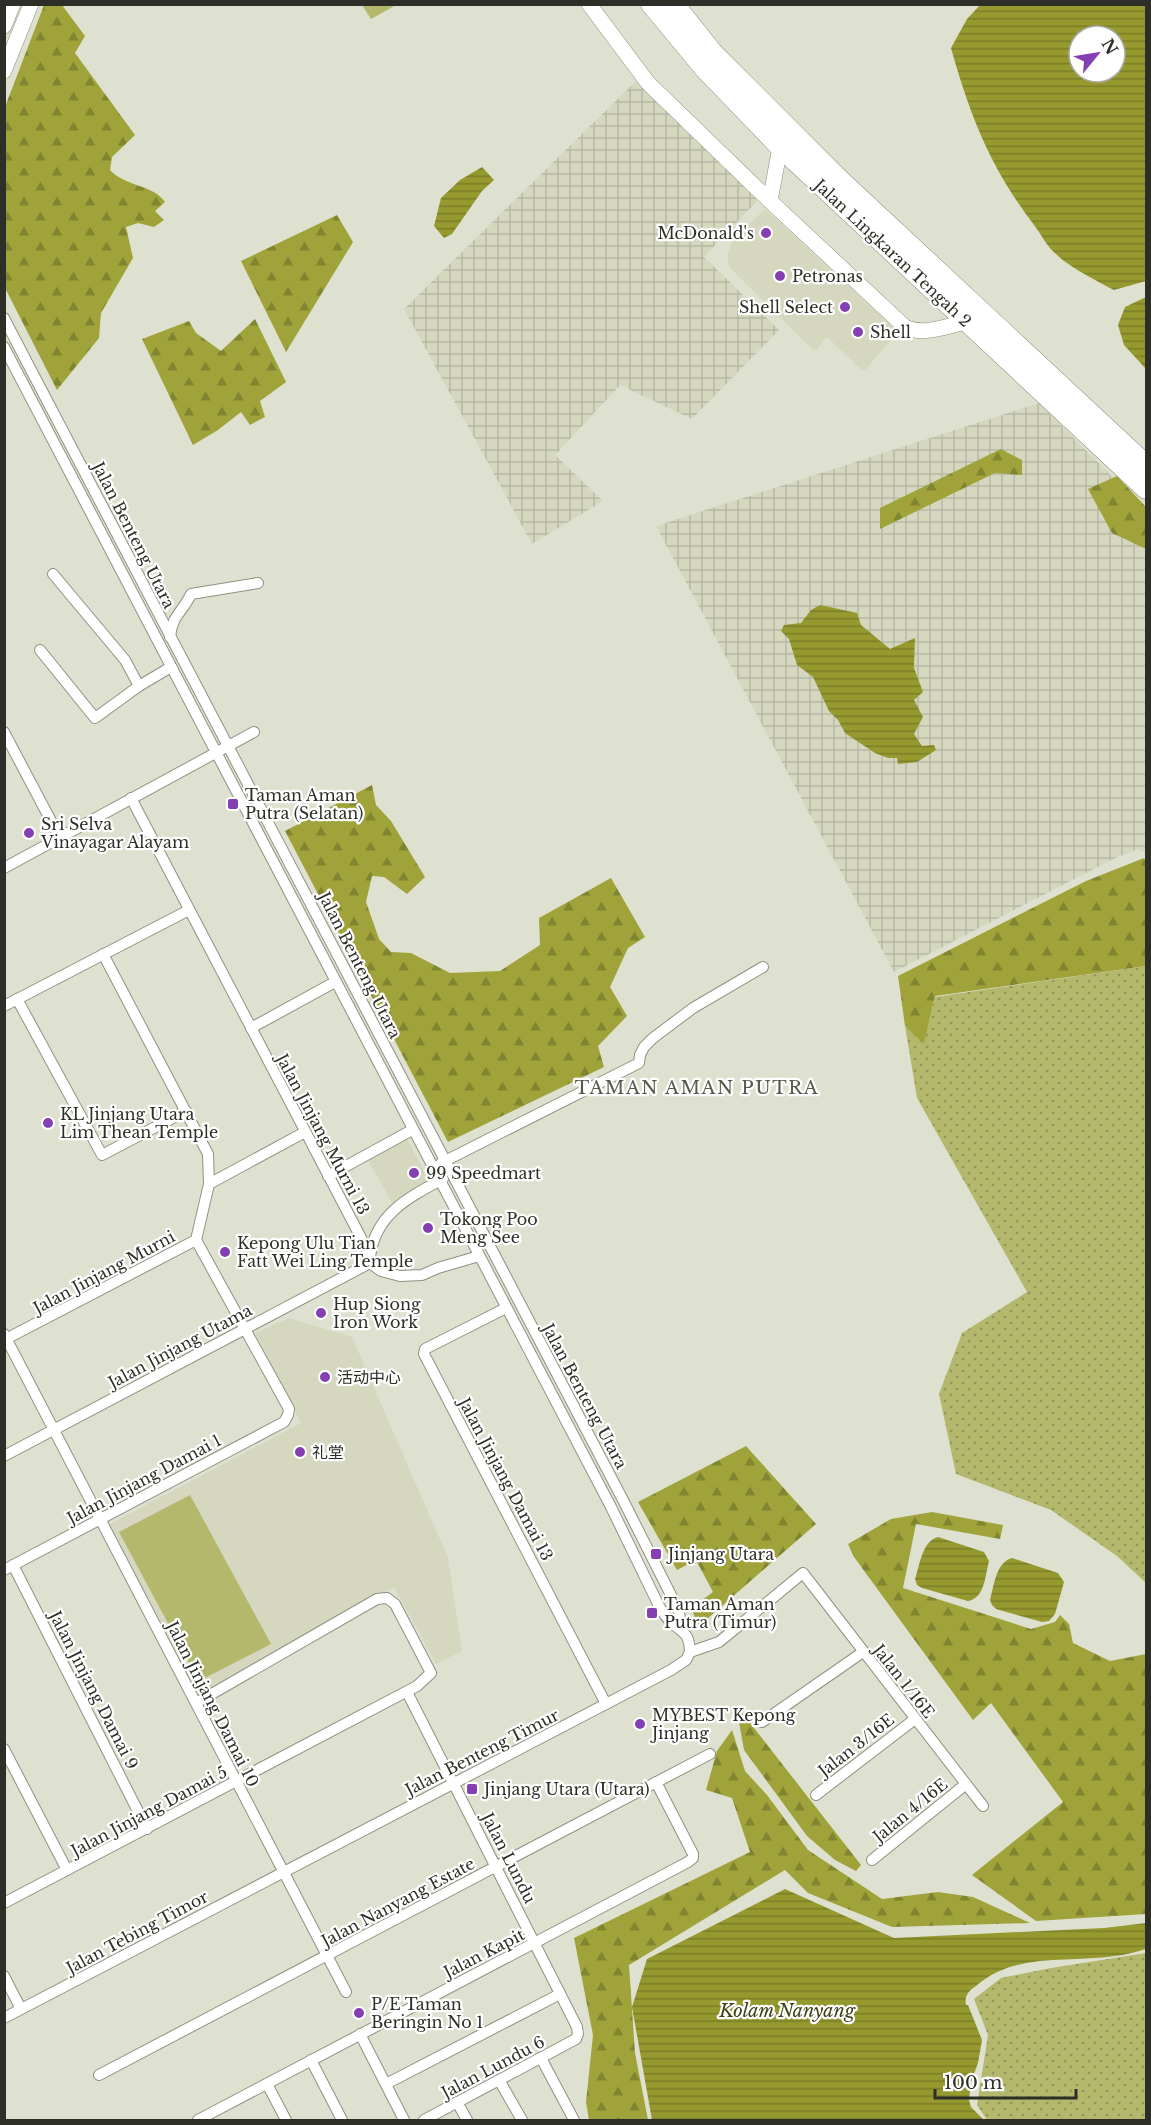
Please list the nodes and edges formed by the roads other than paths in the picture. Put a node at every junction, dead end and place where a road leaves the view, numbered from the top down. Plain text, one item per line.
1 (14, 4) edge
2 (31, 4) edge
3 (589, 4) edge
4 (651, 4) edge
5 (674, 4) edge
6 (4, 26) edge
7 (4, 71) edge
8 (780, 147) junction
9 (770, 201) junction
10 (4, 318) edge
11 (967, 322) junction
12 (4, 347) edge
13 (1146, 465) edge
14 (1146, 489) edge
15 (53, 574) dead end
16 (258, 583) dead end
17 (170, 637) junction
18 (40, 650) dead end
19 (171, 667) junction
20 (139, 686) junction
21 (4, 732) edge
22 (254, 732) dead end
23 (228, 746) junction
24 (215, 753) junction
25 (131, 798) junction
26 (273, 830) junction
27 (259, 837) junction
28 (60, 838) junction
29 (4, 868) edge
30 (189, 910) junction
31 (103, 954) junction
32 (763, 966) dead end
33 (335, 982) junction
34 (17, 999) junction
35 (4, 1006) edge
36 (251, 1028) junction
37 (186, 1111) junction
38 (412, 1130) junction
39 (305, 1132) junction
40 (445, 1161) junction
41 (433, 1168) junction
42 (452, 1174) junction
43 (328, 1176) junction
44 (439, 1181) junction
45 (209, 1184) junction
46 (196, 1240) junction
47 (479, 1256) junction
48 (370, 1259) junction
49 (506, 1308) junction
50 (244, 1329) junction
51 (5, 1338) edge
52 (54, 1430) junction
53 (4, 1456) edge
54 (101, 1520) junction
55 (9, 1567) edge
56 (681, 1629) junction
57 (690, 1652) junction
58 (863, 1652) junction
59 (407, 1692) junction
60 (196, 1703) junction
61 (606, 1704) junction
62 (915, 1719) junction
63 (762, 1722) dead end
64 (4, 1749) edge
65 (710, 1754) dead end
66 (237, 1781) junction
67 (656, 1782) junction
68 (454, 1783) junction
69 (966, 1784) junction
70 (816, 1795) dead end
71 (983, 1806) dead end
72 (147, 1828) junction
73 (872, 1860) dead end
74 (497, 1867) junction
75 (67, 1870) junction
76 (283, 1872) junction
77 (4, 1903) edge
78 (535, 1943) junction
79 (327, 1956) junction
80 (4, 1976) edge
81 (346, 1992) dead end
82 (560, 1994) junction
83 (21, 2009) junction
84 (4, 2018) edge
85 (360, 2034) junction
86 (576, 2039) joint
87 (541, 2058) junction
88 (311, 2060) junction
89 (99, 2075) dead end
90 (499, 2080) junction
91 (267, 2084) junction
92 (386, 2084) junction
93 (457, 2103) junction
94 (204, 2119) edge
95 (286, 2121) edge
96 (342, 2121) edge
97 (405, 2121) edge
98 (424, 2121) edge
99 (467, 2121) edge
100 (522, 2121) edge
101 (574, 2121) edge

1 - 6 street
2 - 7 street
3 - 9 street
4 - 8 highway, Jalan Lingkaran Tengah 2
5 - 13 highway, Jalan Lingkaran Tengah 2
8 - 9 street
8 - 11 highway, Jalan Lingkaran Tengah 2
9 - 11 street
10 - 17 street, Jalan Benteng Utara
11 - 14 highway, Jalan Lingkaran Tengah 2
12 - 19 street, Jalan Benteng Utara
15 - 20 street
16 - 17 street
17 - 23 street, Jalan Benteng Utara
18 - 20 street
19 - 20 street
19 - 24 street, Jalan Benteng Utara
21 - 28 street
22 - 23 street
23 - 24 street
23 - 26 street, Jalan Benteng Utara
24 - 25 street
24 - 27 street, Jalan Benteng Utara
25 - 28 street
25 - 30 street, Jalan Jinjang Murni 13
26 - 27 street
26 - 40 street, Jalan Benteng Utara
27 - 33 street, Jalan Benteng Utara
28 - 29 street
30 - 31 street
30 - 36 street, Jalan Jinjang Murni 13
31 - 34 street
31 - 37 street, Jalan Jinjang Murni
32 - 40 street
33 - 36 street
33 - 38 street, Jalan Benteng Utara
34 - 35 street
34 - 37 street
36 - 39 street, Jalan Jinjang Murni 13
37 - 45 street, Jalan Jinjang Murni
38 - 41 street, Jalan Benteng Utara
38 - 43 street
39 - 43 street, Jalan Jinjang Murni 13
39 - 45 street
40 - 41 street
40 - 42 street, Jalan Benteng Utara
41 - 44 street, Jalan Benteng Utara
42 - 44 street
42 - 56 street, Jalan Benteng Utara
43 - 48 street, Jalan Jinjang Murni 13
44 - 47 street, Jalan Benteng Utara
44 - 48 street
45 - 46 street, Jalan Jinjang Murni
46 - 50 street
46 - 51 street, Jalan Jinjang Murni
47 - 48 street
47 - 49 street, Jalan Benteng Utara
48 - 50 street, Jalan Jinjang Utama
49 - 56 street, Jalan Benteng Utara
49 - 61 street, Jalan Jinjang Damai 13
50 - 52 street, Jalan Jinjang Utama
50 - 54 street, Jalan Jinjang Damai 1
51 - 52 street, Jalan Jinjang Damai 10
52 - 53 street, Jalan Jinjang Utama
52 - 54 street, Jalan Jinjang Damai 10
54 - 55 street, Jalan Jinjang Damai 1
54 - 60 street, Jalan Jinjang Damai 10
55 - 72 street, Jalan Jinjang Damai 9
56 - 57 street, Jalan Benteng Utara
57 - 58 street, Jalan 1/16E
57 - 61 street, Jalan Benteng Timur
58 - 62 street, Jalan 1/16E
58 - 63 street
59 - 60 street, Jalan Jinjang Damai 5
59 - 66 street, Jalan Jinjang Damai 5
59 - 68 street, Jalan Lundu
60 - 66 street, Jalan Jinjang Damai 10
61 - 68 street, Jalan Benteng Timur
62 - 69 street, Jalan 1/16E
62 - 70 street, Jalan 3/16E
64 - 75 street
65 - 67 street, Jalan Nanyang Estate
66 - 72 street, Jalan Jinjang Damai 5
66 - 76 street, Jalan Jinjang Damai 10
67 - 74 street, Jalan Nanyang Estate
67 - 78 street, Jalan Kapit
68 - 74 street, Jalan Lundu
68 - 76 street, Jalan Benteng Timur
69 - 71 street, Jalan 1/16E
69 - 73 street, Jalan 4/16E
72 - 75 street, Jalan Jinjang Damai 5
74 - 78 street, Jalan Lundu
74 - 79 street, Jalan Nanyang Estate
75 - 77 street, Jalan Jinjang Damai 5
76 - 79 street, Jalan Jinjang Damai 10
76 - 83 street, Jalan Tebing Timor
78 - 82 street, Jalan Lundu
78 - 85 street, Jalan Kapit
79 - 81 street, Jalan Jinjang Damai 10
79 - 89 street, Jalan Nanyang Estate
80 - 83 street
82 - 86 street, Jalan Lundu
82 - 92 street
83 - 84 street, Jalan Tebing Timor
85 - 88 street, Jalan Kapit
85 - 92 street
86 - 87 street, Jalan Lundu 6
87 - 90 street, Jalan Lundu 6
87 - 101 street
88 - 91 street, Jalan Kapit
88 - 96 street
90 - 93 street, Jalan Lundu 6
90 - 100 street
91 - 94 street, Jalan Kapit
91 - 95 street
92 - 97 street
93 - 98 street, Jalan Lundu 6
93 - 99 street

